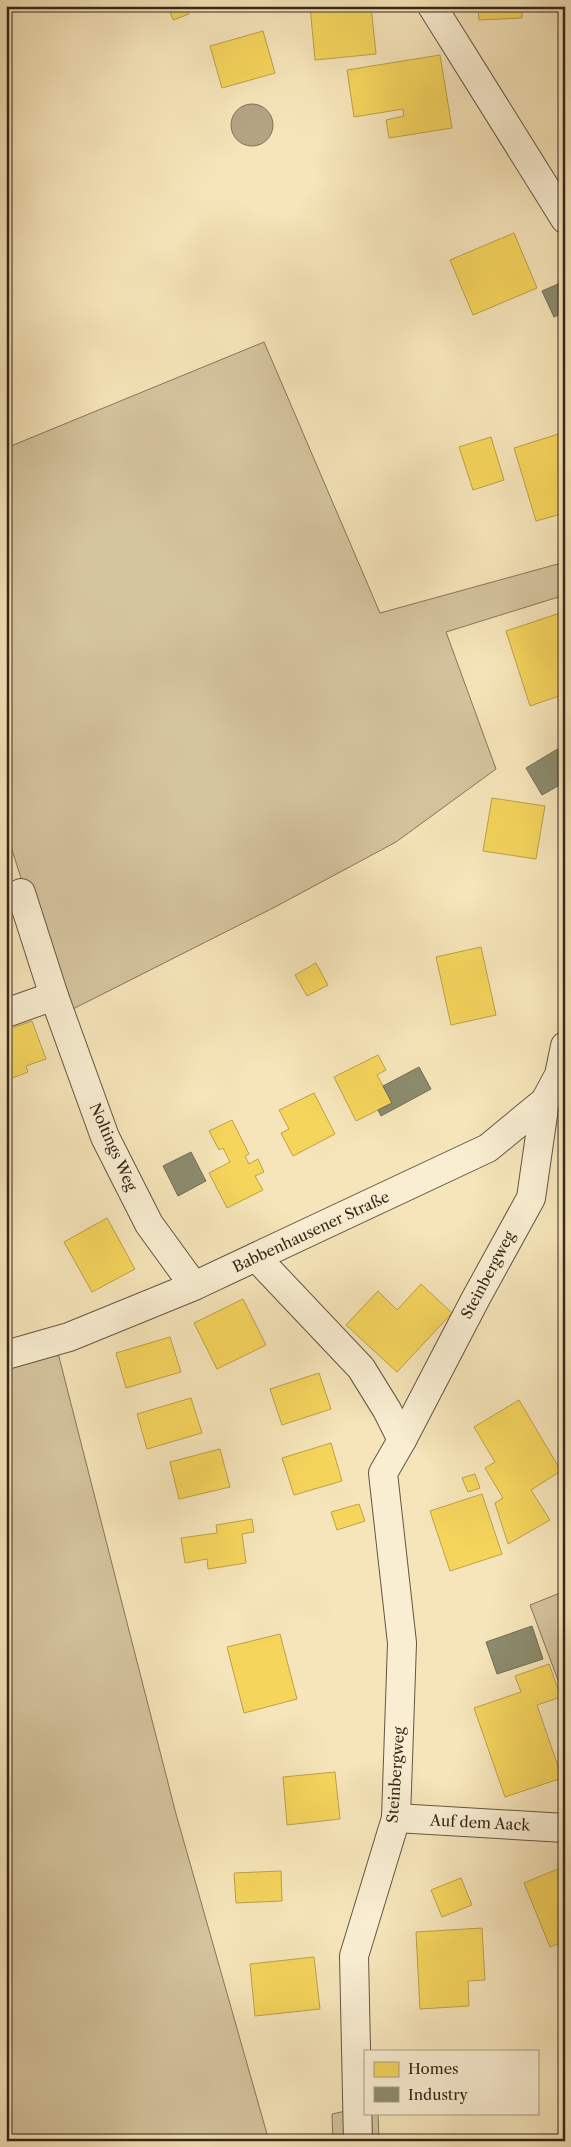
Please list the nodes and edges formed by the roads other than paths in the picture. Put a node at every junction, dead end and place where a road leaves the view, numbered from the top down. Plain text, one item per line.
1 (432, 6) edge
2 (565, 219) edge
3 (21, 893) dead end
4 (54, 996) junction
5 (6, 1013) edge
6 (565, 1046) edge
7 (556, 1086) edge
8 (256, 1257) junction
9 (194, 1286) junction
10 (6, 1355) edge
11 (402, 1440) junction
12 (396, 1818) junction
13 (565, 1828) edge
14 (358, 2141) edge

1 - 2 street
3 - 4 street, Noltings Weg
4 - 5 street
4 - 9 street, Noltings Weg
6 - 7 street
7 - 8 street, Babbenhausener Straße
7 - 11 street, Steinbergweg
8 - 9 street, Babbenhausener Straße
8 - 11 street
9 - 10 street, Babbenhausener Straße
11 - 12 street, Steinbergweg
12 - 13 street, Auf dem Aack
12 - 14 street, Steinbergweg

